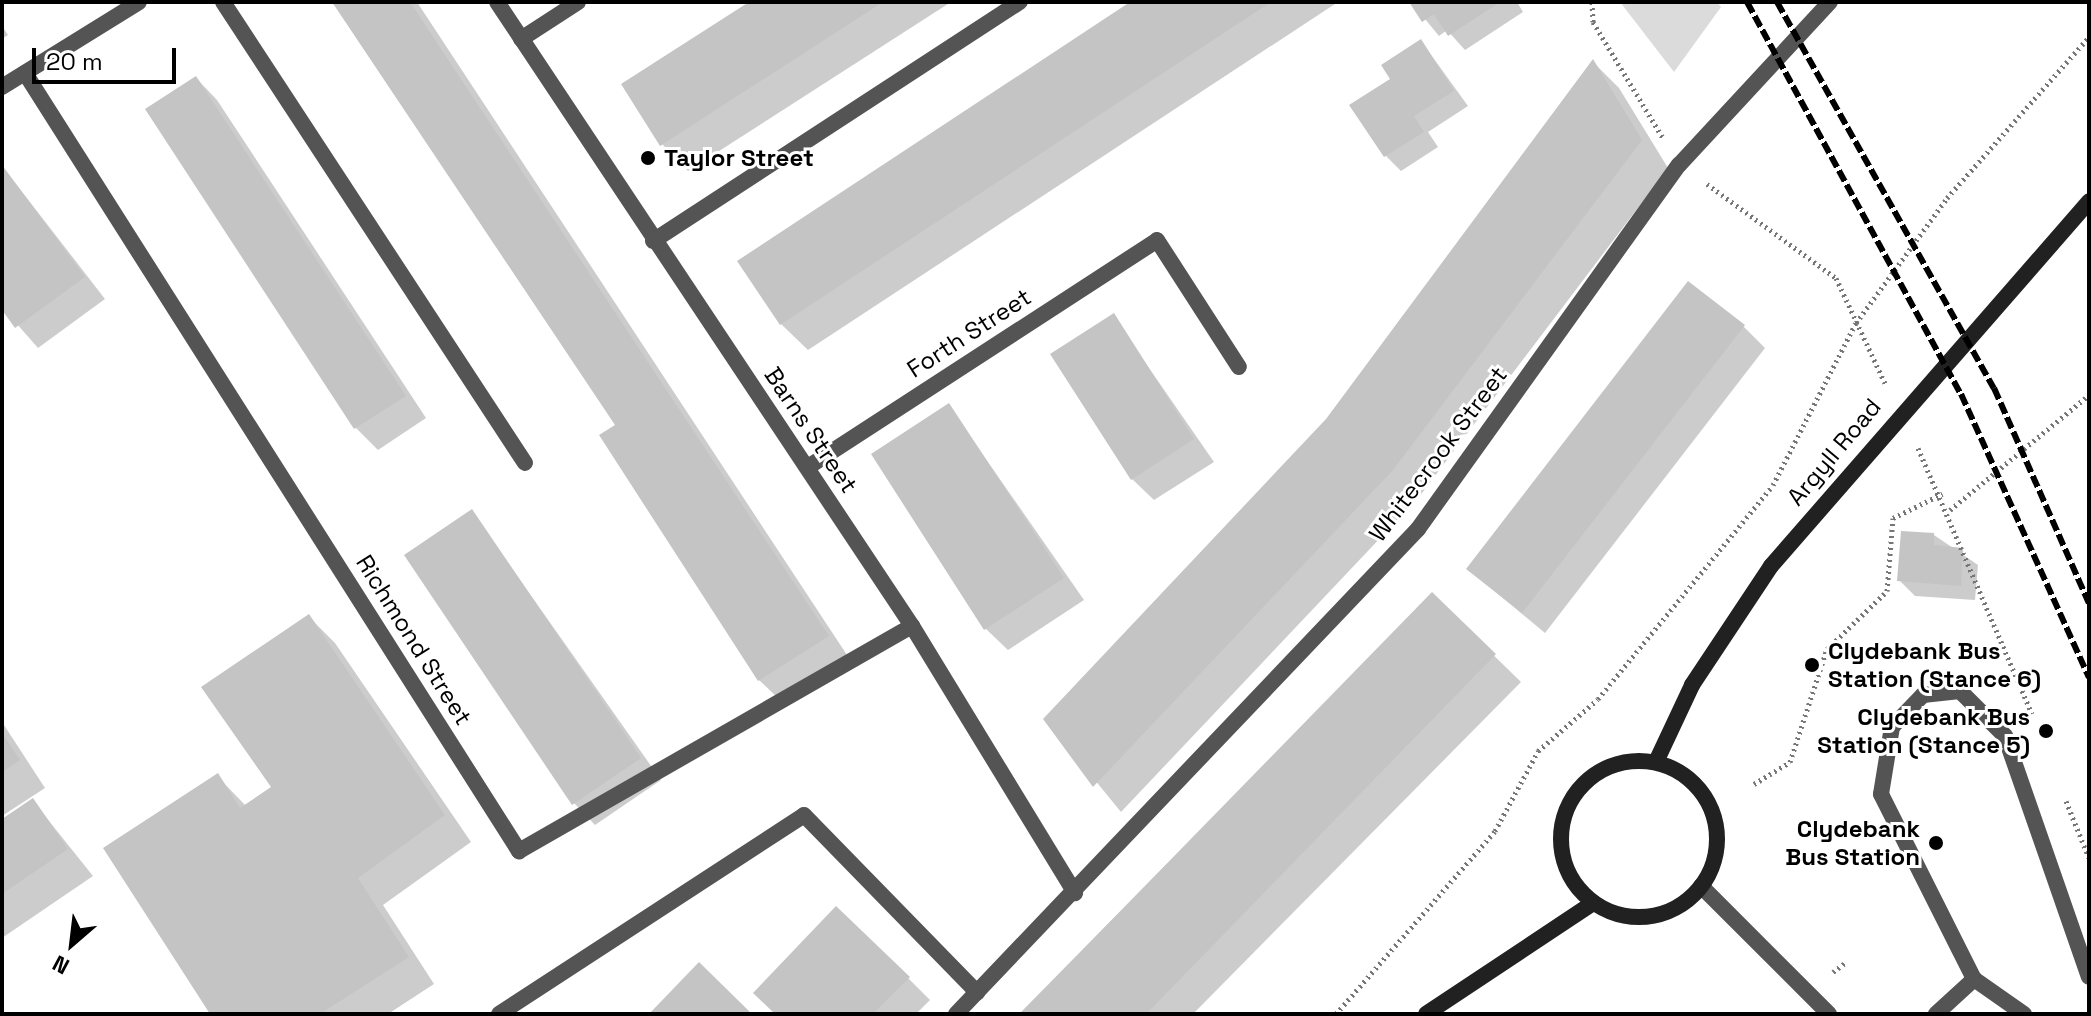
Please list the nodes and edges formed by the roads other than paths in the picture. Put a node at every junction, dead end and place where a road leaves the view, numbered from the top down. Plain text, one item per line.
1 (139, 2) edge
2 (223, 2) edge
3 (497, 2) edge
4 (578, 2) edge
5 (1020, 2) edge
6 (1830, 2) edge
7 (521, 39) junction
8 (25, 73) junction
9 (2, 87) edge
10 (2089, 201) edge
11 (653, 241) junction
12 (1239, 367) dead end
13 (525, 463) dead end
14 (808, 467) junction
15 (912, 626) junction
16 (1656, 762) junction
17 (1701, 886) junction
18 (1075, 893) junction
19 (1593, 903) junction
20 (2089, 977) edge
21 (1974, 979) junction
22 (977, 992) junction
23 (499, 1014) edge
24 (956, 1014) edge
25 (1426, 1014) edge
26 (1829, 1014) edge
27 (1936, 1014) edge
28 (2024, 1014) edge

1 - 8 street
2 - 13 street
3 - 7 street, Barns Street
4 - 7 street
5 - 11 street
6 - 18 street, Whitecrook Street
7 - 11 street, Barns Street
8 - 9 street
8 - 15 street, Richmond Street
10 - 16 street, Argyll Road
11 - 14 street, Barns Street
12 - 14 street, Forth Street
14 - 15 street, Barns Street
15 - 18 street, Barns Street
16 - 17 street
16 - 19 street
17 - 19 street
17 - 26 street
18 - 22 street, Whitecrook Street
19 - 25 street
20 - 21 street
21 - 27 street
21 - 28 street
22 - 23 street
22 - 24 street, Whitecrook Street

